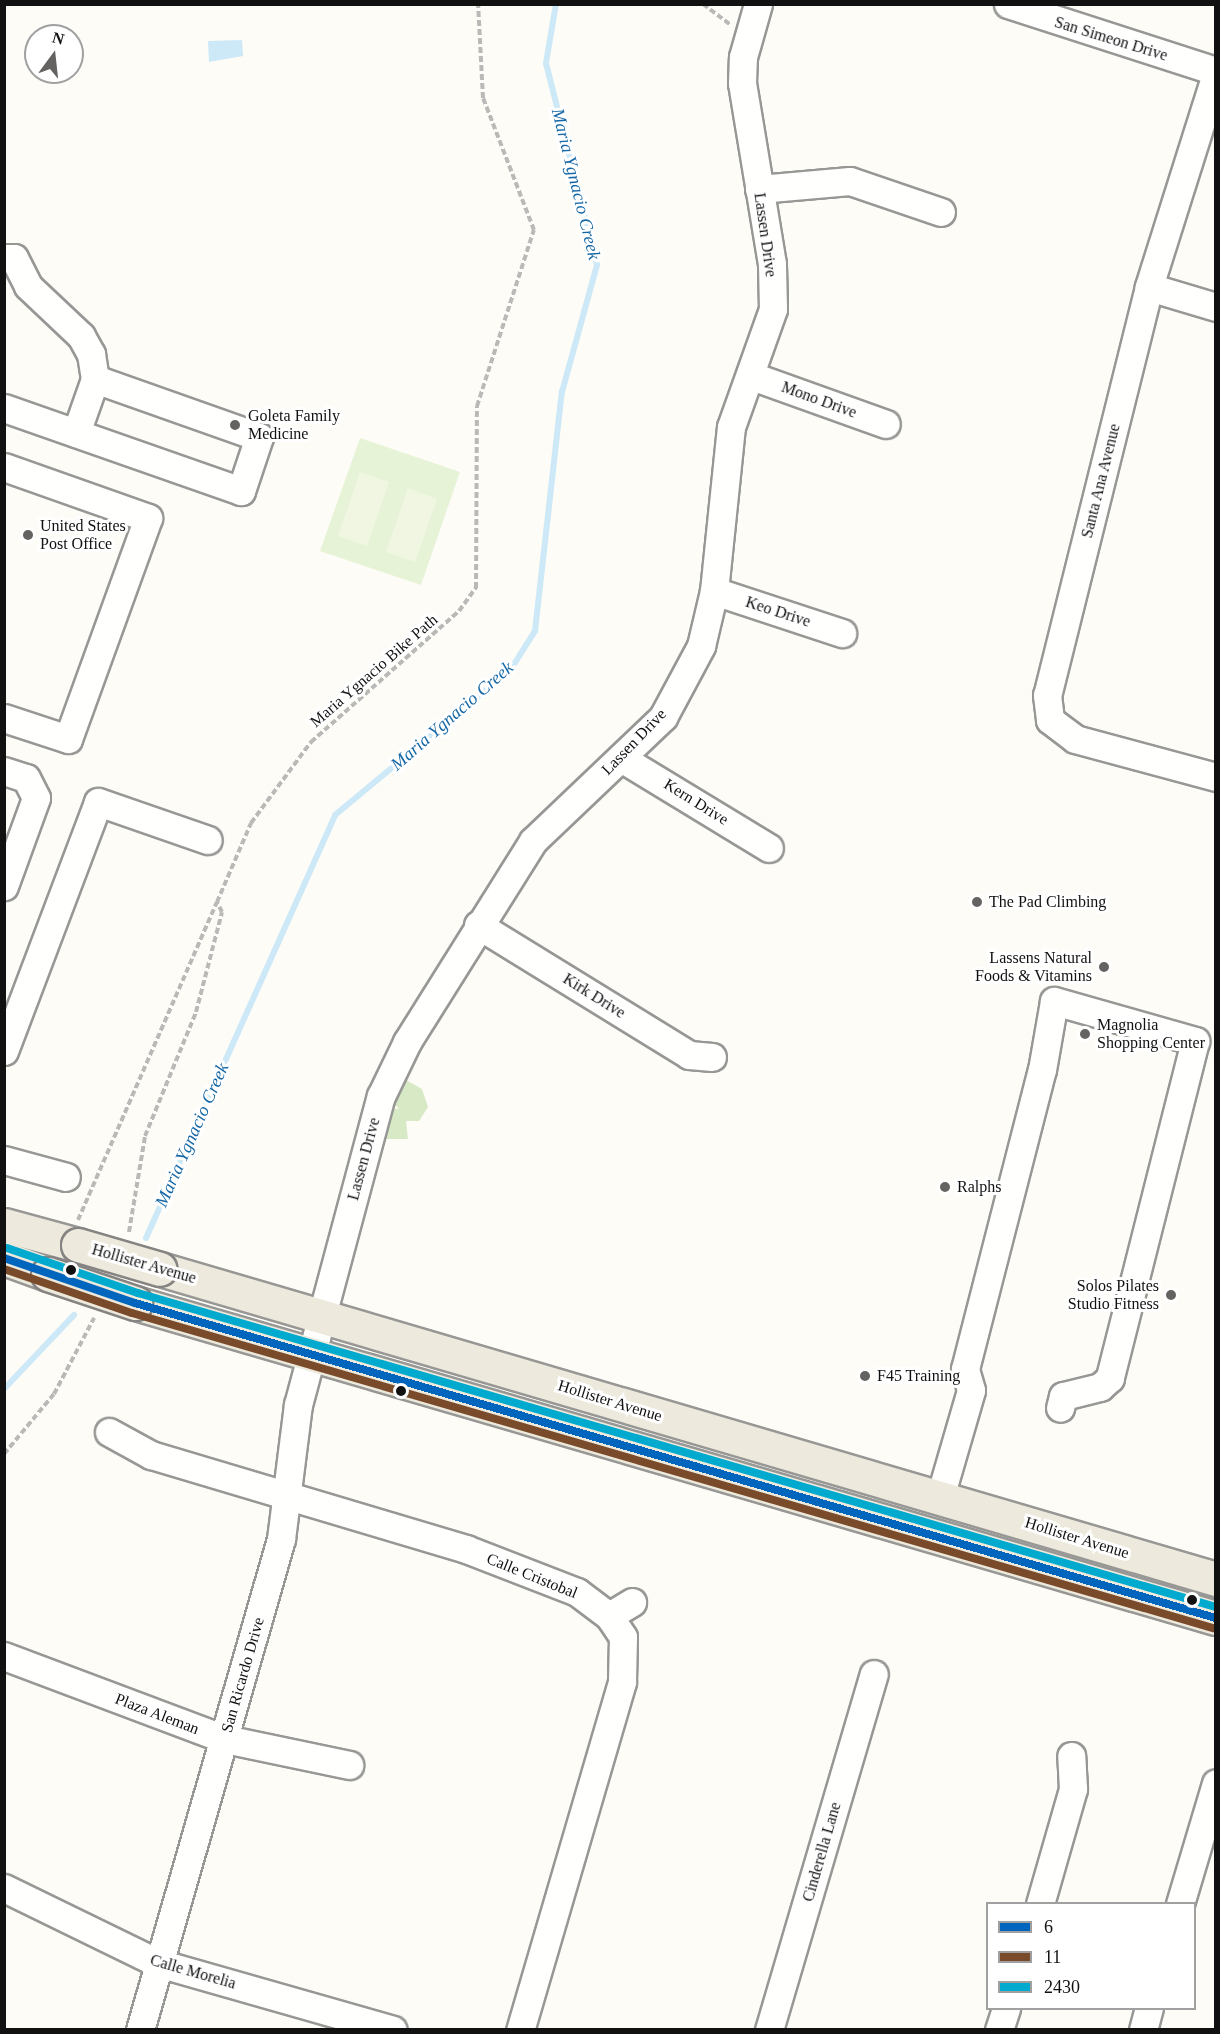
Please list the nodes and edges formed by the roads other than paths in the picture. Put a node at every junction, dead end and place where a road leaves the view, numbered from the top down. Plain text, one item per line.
1 (758, 4) edge
2 (1008, 4) edge
3 (1215, 73) edge
4 (759, 189) junction
5 (942, 212) dead end
6 (4, 258) edge
7 (1149, 287) junction
8 (1215, 307) edge
9 (752, 376) junction
10 (95, 379) junction
11 (4, 408) edge
12 (886, 424) dead end
13 (76, 433) junction
14 (4, 467) edge
15 (714, 591) junction
16 (842, 633) dead end
17 (4, 718) edge
18 (621, 758) junction
19 (4, 771) edge
20 (1215, 777) edge
21 (208, 840) dead end
22 (769, 848) dead end
23 (4, 886) edge
24 (478, 925) junction
25 (7, 1035) edge
26 (712, 1058) dead end
27 (4, 1160) edge
28 (66, 1177) dead end
29 (4, 1226) edge
30 (4, 1258) edge
31 (321, 1316) junction
32 (311, 1354) junction
33 (1059, 1408) dead end
34 (109, 1432) dead end
35 (286, 1496) junction
36 (940, 1497) junction
37 (1215, 1579) edge
38 (1215, 1618) edge
39 (4, 1656) edge
40 (874, 1674) dead end
41 (225, 1739) junction
42 (1071, 1756) dead end
43 (349, 1765) dead end
44 (1215, 1784) edge
45 (4, 1888) edge
46 (1041, 1902) edge
47 (1181, 1902) edge
48 (158, 1963) junction
49 (1005, 2010) edge
50 (1148, 2010) edge
51 (140, 2030) edge
52 (393, 2030) edge
53 (520, 2030) edge
54 (769, 2030) edge
55 (999, 2030) edge
56 (1143, 2030) edge

1 - 4 street, Lassen Drive
2 - 3 street, San Simeon Drive
3 - 7 street, Santa Ana Avenue
4 - 5 street
4 - 9 street, Lassen Drive
6 - 10 street
7 - 8 street
7 - 20 street, Santa Ana Avenue
9 - 12 street, Mono Drive
9 - 15 street, Lassen Drive
10 - 13 street
10 - 13 street
11 - 13 street
14 - 17 street
15 - 16 street, Keo Drive
15 - 18 street, Lassen Drive
18 - 22 street, Kern Drive
18 - 24 street, Lassen Drive
19 - 23 street
21 - 25 street
24 - 26 street, Kirk Drive
24 - 31 street, Lassen Drive
27 - 28 street
29 - 31 main road, Hollister Avenue, bridge
30 - 32 main road, bridge
31 - 32 street, San Ricardo Drive
31 - 36 main road, Hollister Avenue
32 - 35 street, San Ricardo Drive
32 - 38 main road
33 - 36 street
34 - 35 street, Calle Cristobal
35 - 41 street, San Ricardo Drive
35 - 53 street, Calle Cristobal
36 - 37 main road, Hollister Avenue
39 - 41 street, Plaza Aleman
40 - 54 street, Cinderella Lane
41 - 43 street, Plaza Aleman
41 - 48 street, San Ricardo Drive
42 - 46 street
44 - 47 street
45 - 48 street, Calle Morelia
48 - 51 street, San Ricardo Drive
48 - 52 street, Calle Morelia
49 - 55 street
50 - 56 street

